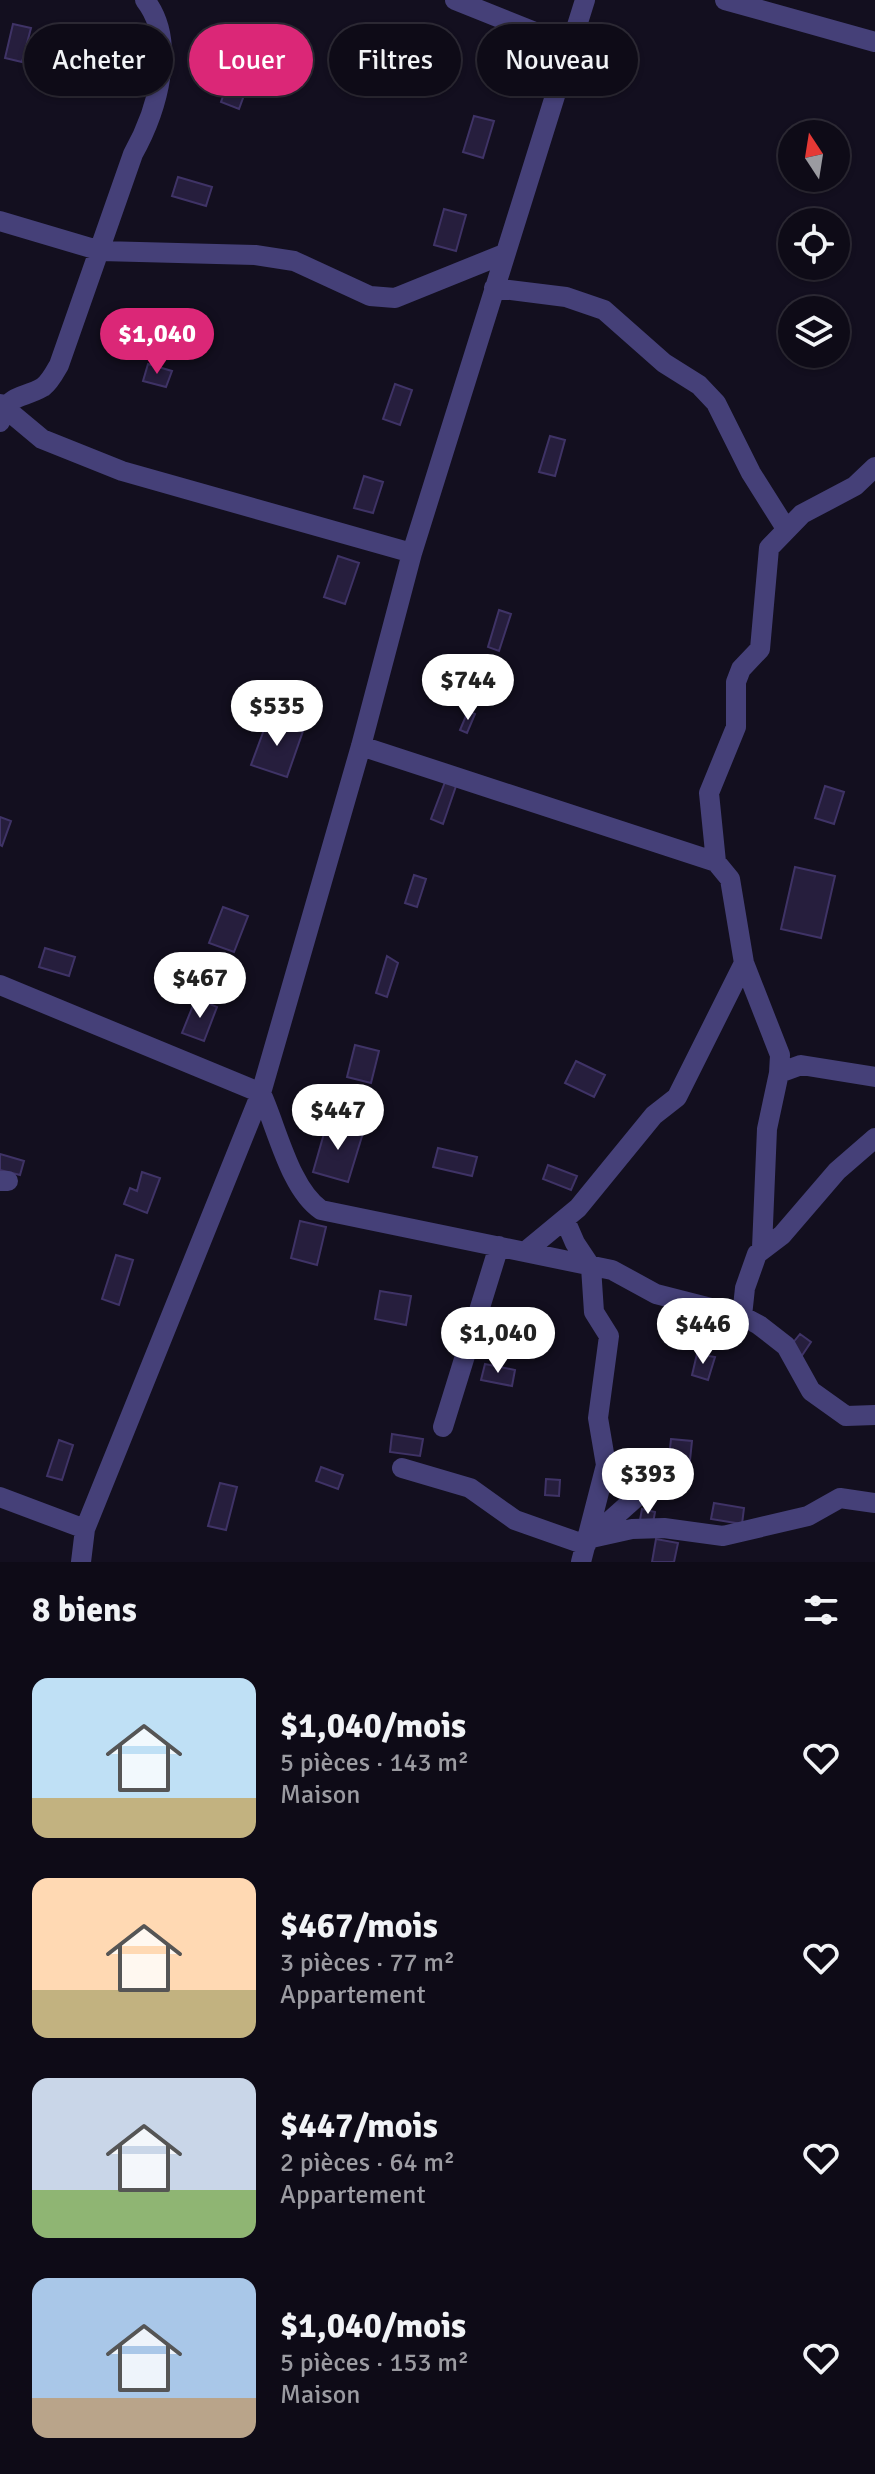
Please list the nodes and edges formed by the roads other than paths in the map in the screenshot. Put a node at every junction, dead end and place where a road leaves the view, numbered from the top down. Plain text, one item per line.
1 (145, 0) edge
2 (455, 0) edge
3 (585, 0) edge
4 (725, 0) edge
5 (515, 24) edge
6 (577, 24) edge
7 (875, 42) edge
8 (554, 96) edge
9 (0, 221) edge
10 (101, 251) junction
11 (504, 254) junction
12 (494, 288) junction
13 (2, 410) edge
14 (875, 467) edge
15 (785, 527) junction
16 (412, 553) junction
17 (361, 746) junction
18 (716, 862) junction
19 (744, 963) junction
20 (0, 985) edge
21 (780, 1064) junction
22 (875, 1077) edge
23 (261, 1093) junction
24 (875, 1138) edge
25 (565, 1220) junction
26 (499, 1246) junction
27 (762, 1248) junction
28 (526, 1251) junction
29 (591, 1267) junction
30 (742, 1316) junction
31 (875, 1415) edge
32 (443, 1427) dead end
33 (662, 1466) dead end
34 (402, 1468) dead end
35 (0, 1497) edge
36 (875, 1503) edge
37 (85, 1529) junction
38 (584, 1553) edge
39 (81, 1562) edge

1 - 10 street
2 - 5 street
3 - 6 street
4 - 7 street
8 - 11 street
9 - 10 street
10 - 11 street
10 - 13 street
11 - 12 street
12 - 15 street
12 - 16 street
13 - 16 street
14 - 15 street
15 - 18 street
16 - 17 street
17 - 18 street
17 - 23 street
18 - 19 street
19 - 21 street
19 - 25 street
20 - 23 street
21 - 22 street
21 - 27 street
23 - 26 street
23 - 37 street
24 - 27 street
25 - 28 street
25 - 29 street
26 - 28 street
26 - 32 street
27 - 30 street
28 - 29 street
29 - 30 street
29 - 38 street
30 - 31 street
33 - 38 street
34 - 38 street
35 - 37 street
36 - 38 street
37 - 39 street

